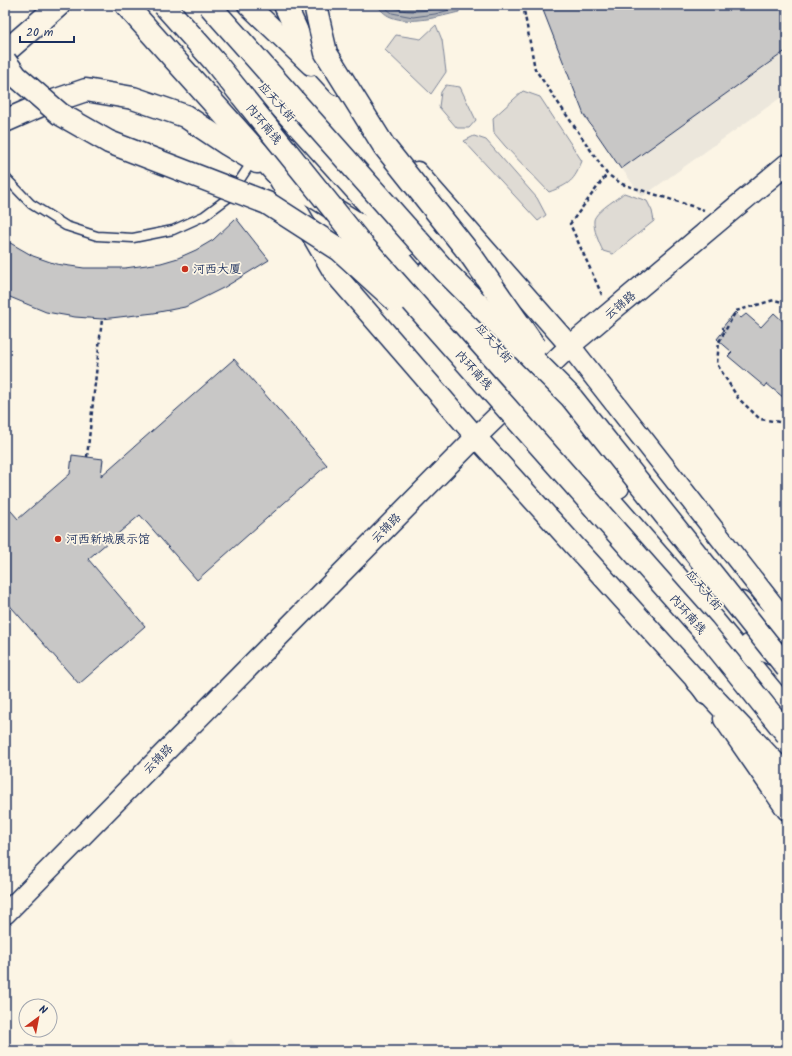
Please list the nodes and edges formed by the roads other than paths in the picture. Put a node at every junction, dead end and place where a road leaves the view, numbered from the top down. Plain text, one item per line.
1 (59, 5) edge
2 (126, 5) edge
3 (164, 5) edge
4 (189, 5) edge
5 (209, 5) edge
6 (248, 5) edge
7 (285, 5) edge
8 (315, 5) edge
9 (5, 52) edge
10 (5, 61) edge
11 (5, 121) edge
12 (385, 136) junction
13 (253, 160) junction
14 (787, 164) edge
15 (275, 172) junction
16 (5, 177) edge
17 (570, 346) junction
18 (487, 385) junction
19 (525, 390) junction
20 (571, 397) junction
21 (476, 437) junction
22 (787, 623) edge
23 (787, 631) edge
24 (750, 645) junction
25 (787, 659) edge
26 (787, 668) edge
27 (697, 681) junction
28 (787, 691) edge
29 (787, 710) edge
30 (787, 734) edge
31 (787, 776) edge
32 (787, 810) edge
33 (5, 914) edge

1 - 9 main road
2 - 15 main road, 应天大街
3 - 18 main road, 内环南线, bridge
4 - 19 main road, 应天大街
5 - 20 main road, bridge
6 - 12 street
7 - 12 main road
8 - 20 main road, bridge
10 - 18 main road, bridge
11 - 13 main road
12 - 17 street
13 - 15 main road
13 - 16 lane
14 - 17 street, 云锦路
15 - 19 main road, 应天大街
15 - 21 street, 应天大街
17 - 19 street, 云锦路
17 - 22 street
18 - 30 main road, 内环南线, bridge
19 - 21 street, 云锦路
19 - 23 main road
19 - 24 main road, 应天大街
19 - 29 main road, 应天大街
20 - 26 main road, bridge
21 - 27 street, 应天大街
21 - 33 street, 云锦路
24 - 25 main road
24 - 28 main road, 应天大街
27 - 31 main road
27 - 32 street, 应天大街

